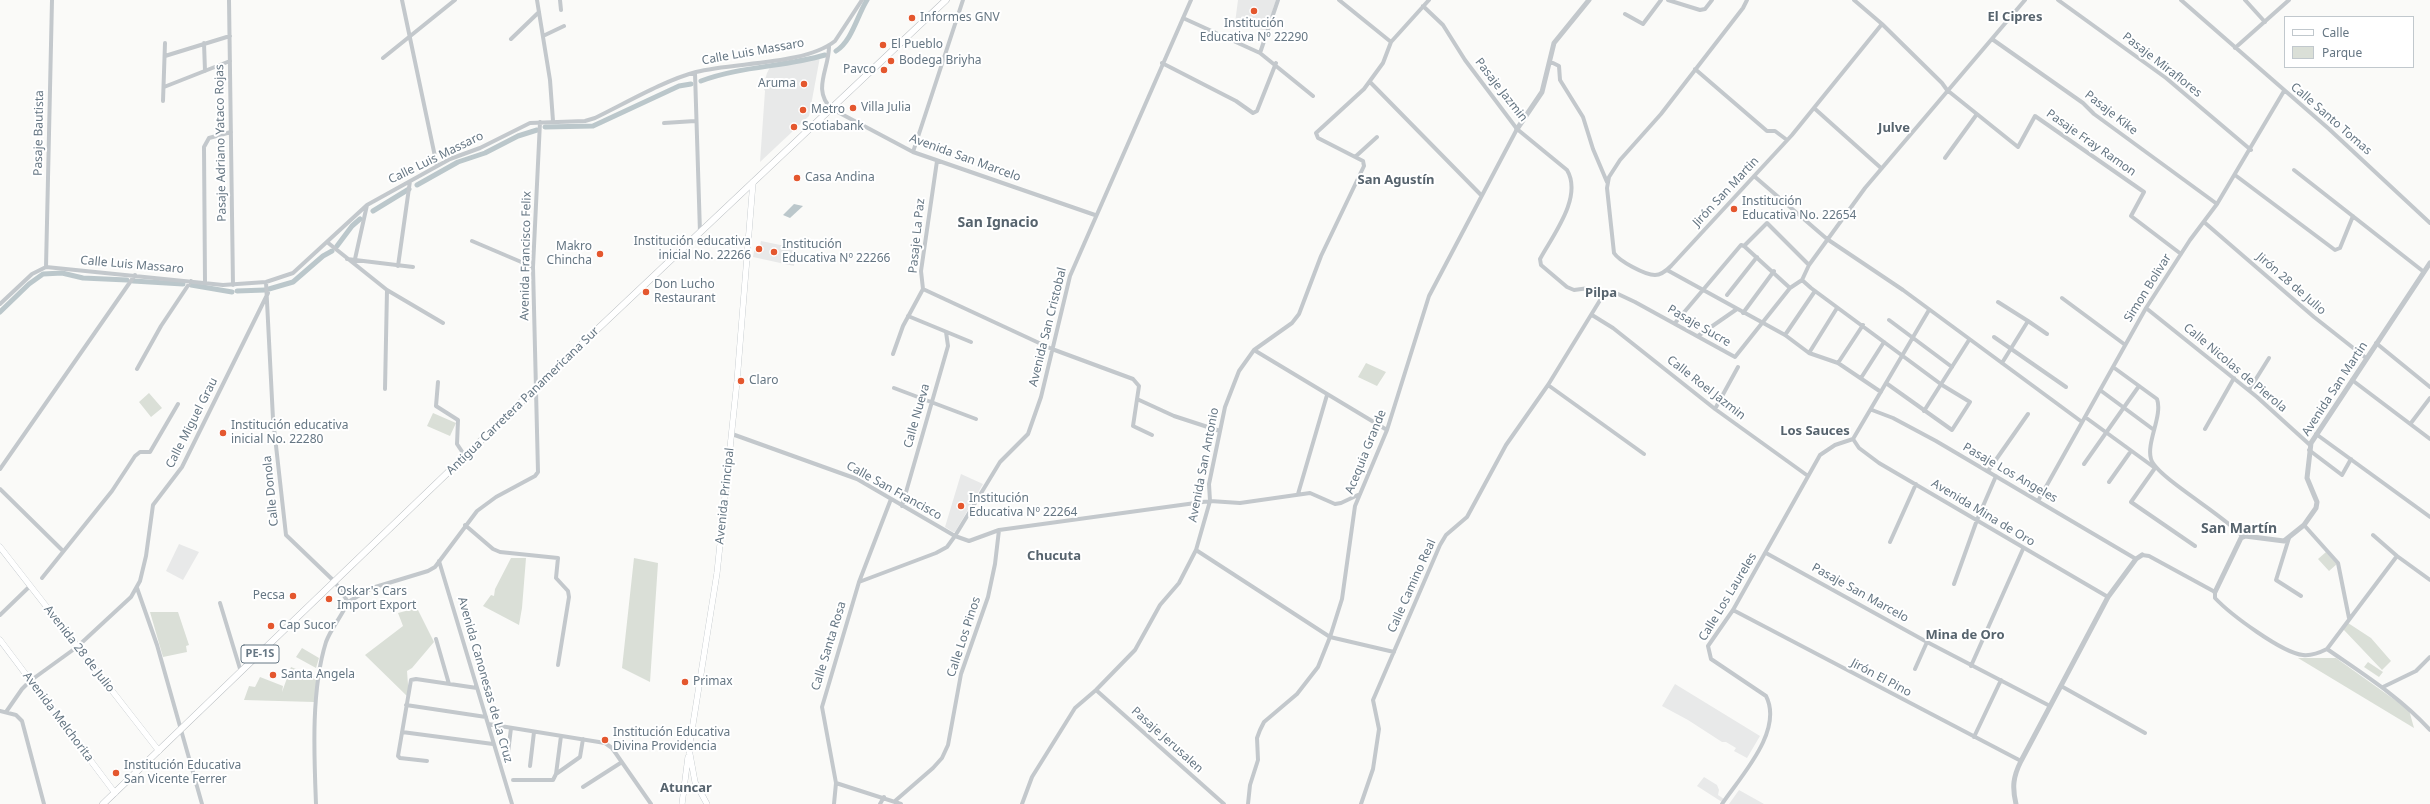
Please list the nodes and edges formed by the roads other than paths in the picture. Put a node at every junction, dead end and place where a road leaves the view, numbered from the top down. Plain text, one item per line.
1 (52, 0) edge
2 (229, 0) edge
3 (402, 0) edge
4 (455, 0) edge
5 (537, 0) edge
6 (560, 0) edge
7 (862, 0) edge
8 (946, 0) edge
9 (963, 0) edge
10 (1191, 0) edge
11 (1278, 0) edge
12 (1339, 0) edge
13 (1429, 0) edge
14 (1588, 0) edge
15 (1661, 0) edge
16 (1668, 0) edge
17 (1712, 0) edge
18 (1747, 0) edge
19 (1854, 0) edge
20 (2025, 0) edge
21 (2058, 0) edge
22 (2181, 0) edge
23 (2245, 0) edge
24 (2289, 0) edge
25 (1423, 6) junction
26 (561, 10) dead end
27 (539, 12) junction
28 (1625, 14) dead end
29 (1183, 18) junction
30 (2264, 22) junction
31 (1882, 24) junction
32 (564, 26) dead end
33 (230, 36) junction
34 (410, 36) junction
35 (543, 36) junction
36 (511, 39) dead end
37 (1992, 39) junction
38 (1391, 42) junction
39 (165, 43) dead end
40 (204, 43) junction
41 (829, 45) junction
42 (2235, 48) junction
43 (1260, 53) junction
44 (165, 56) junction
45 (383, 58) dead end
46 (230, 61) junction
47 (1162, 63) junction
48 (1276, 63) junction
49 (1549, 63) junction
50 (1695, 69) junction
51 (205, 71) junction
52 (694, 72) junction
53 (1370, 82) junction
54 (164, 88) junction
55 (1947, 90) junction
56 (2284, 91) junction
57 (1313, 96) dead end
58 (163, 101) dead end
59 (832, 108) junction
60 (1814, 108) junction
61 (1977, 114) junction
62 (553, 121) junction
63 (695, 121) junction
64 (540, 122) junction
65 (664, 123) dead end
66 (1517, 129) junction
67 (231, 132) junction
68 (1377, 137) dead end
69 (1788, 140) junction
70 (2251, 150) junction
71 (913, 152) junction
72 (1356, 157) junction
73 (1945, 158) dead end
74 (937, 161) junction
75 (437, 166) junction
76 (1881, 168) junction
77 (2294, 170) dead end
78 (2235, 175) junction
79 (1754, 176) junction
80 (410, 181) junction
81 (753, 182) junction
82 (1607, 182) junction
83 (1481, 196) junction
84 (2217, 204) junction
85 (367, 205) junction
86 (1095, 215) junction
87 (2353, 216) junction
88 (2204, 222) junction
89 (2430, 223) edge
90 (700, 233) junction
91 (1827, 239) junction
92 (472, 241) dead end
93 (327, 242) junction
94 (1744, 246) junction
95 (2181, 254) junction
96 (1757, 257) junction
97 (347, 259) junction
98 (355, 259) junction
99 (2430, 263) edge
100 (1809, 265) junction
101 (398, 266) junction
102 (413, 267) dead end
103 (533, 267) junction
104 (46, 268) junction
105 (1667, 270) junction
106 (1774, 271) junction
107 (2424, 272) junction
108 (135, 275) junction
109 (1802, 280) junction
110 (191, 281) junction
111 (266, 282) junction
112 (205, 283) junction
113 (233, 285) junction
114 (1790, 288) junction
115 (923, 289) junction
116 (387, 290) junction
117 (1703, 290) junction
118 (1815, 292) junction
119 (268, 293) junction
120 (1727, 295) dead end
121 (1602, 297) junction
122 (2062, 298) dead end
123 (1998, 302) dead end
124 (0, 304) edge
125 (1837, 308) junction
126 (2146, 308) junction
127 (1737, 309) junction
128 (1929, 310) junction
129 (1743, 313) junction
130 (1592, 315) junction
131 (908, 316) junction
132 (1889, 320) dead end
133 (2028, 322) junction
134 (443, 323) dead end
135 (1675, 323) junction
136 (1761, 324) junction
137 (1863, 325) junction
138 (946, 332) junction
139 (2047, 334) dead end
140 (1785, 335) junction
141 (1698, 336) junction
142 (1994, 337) dead end
143 (1914, 339) junction
144 (1969, 340) junction
145 (971, 342) dead end
146 (1884, 342) junction
147 (2376, 343) junction
148 (2124, 344) junction
149 (2011, 348) junction
150 (1052, 350) junction
151 (1254, 350) junction
152 (1810, 353) junction
153 (893, 354) dead end
154 (1902, 355) junction
155 (2269, 358) dead end
156 (2366, 358) junction
157 (1838, 363) junction
158 (2002, 363) junction
159 (1738, 367) dead end
160 (1952, 367) junction
161 (2113, 367) junction
162 (137, 369) dead end
163 (1861, 378) junction
164 (2234, 378) junction
165 (2352, 380) junction
166 (438, 382) dead end
167 (1886, 383) junction
168 (1548, 385) junction
169 (1942, 385) junction
170 (2139, 386) junction
171 (2066, 387) dead end
172 (2430, 387) edge
173 (894, 388) dead end
174 (385, 389) dead end
175 (535, 390) junction
176 (2100, 390) junction
177 (2249, 390) junction
178 (1881, 392) junction
179 (1327, 394) junction
180 (2430, 398) edge
181 (1137, 399) junction
182 (931, 401) junction
183 (178, 404) dead end
184 (2124, 407) junction
185 (1715, 409) junction
186 (1872, 410) junction
187 (1924, 411) junction
188 (2028, 414) dead end
189 (2085, 417) junction
190 (976, 419) dead end
191 (2082, 422) junction
192 (2411, 423) junction
193 (2205, 429) dead end
194 (1387, 430) junction
195 (2154, 430) junction
196 (1220, 431) junction
197 (2107, 433) junction
198 (732, 434) junction
199 (2316, 434) junction
200 (1152, 435) dead end
201 (2430, 439) edge
202 (1854, 440) junction
203 (2309, 448) junction
204 (2131, 451) junction
205 (1644, 454) dead end
206 (466, 456) junction
207 (2351, 459) junction
208 (2084, 464) dead end
209 (0, 468) edge
210 (2155, 468) junction
211 (1988, 471) junction
212 (1808, 476) junction
213 (1996, 476) junction
214 (2109, 482) dead end
215 (1916, 484) junction
216 (0, 489) edge
217 (1298, 494) junction
218 (1360, 494) junction
219 (891, 499) junction
220 (1210, 501) junction
221 (2038, 502) junction
222 (902, 506) junction
223 (2430, 517) edge
224 (1977, 520) junction
225 (465, 525) junction
226 (2304, 525) junction
227 (999, 530) junction
228 (2373, 535) dead end
229 (955, 536) junction
230 (2243, 537) junction
231 (2289, 538) junction
232 (1890, 542) dead end
233 (2195, 546) dead end
234 (0, 547) edge
235 (2023, 549) junction
236 (62, 550) junction
237 (1196, 550) junction
238 (1766, 553) junction
239 (2142, 555) joint
240 (2397, 556) junction
241 (2136, 558) junction
242 (440, 561) junction
243 (42, 578) dead end
244 (2430, 580) edge
245 (335, 582) junction
246 (860, 582) junction
247 (1954, 584) dead end
248 (29, 587) junction
249 (137, 588) junction
250 (2215, 592) junction
251 (2301, 596) dead end
252 (2108, 597) junction
253 (348, 602) junction
254 (220, 603) dead end
255 (1733, 610) junction
256 (0, 615) edge
257 (2349, 618) junction
258 (1330, 637) junction
259 (436, 639) dead end
260 (0, 640) edge
261 (1927, 642) junction
262 (78, 647) junction
263 (2327, 649) junction
264 (1394, 652) junction
265 (2430, 657) edge
266 (558, 665) dead end
267 (1971, 666) junction
268 (1915, 669) dead end
269 (241, 672) junction
270 (2001, 680) junction
271 (30, 681) junction
272 (449, 684) junction
273 (2061, 686) junction
274 (2383, 687) junction
275 (477, 688) junction
276 (1096, 690) junction
277 (406, 705) junction
278 (2050, 706) junction
279 (0, 711) edge
280 (6, 712) junction
281 (486, 717) junction
282 (488, 724) junction
283 (511, 728) junction
284 (181, 729) junction
285 (2430, 730) edge
286 (402, 732) junction
287 (534, 732) junction
288 (2145, 733) dead end
289 (561, 736) junction
290 (1974, 737) junction
291 (583, 739) junction
292 (493, 744) junction
293 (689, 749) junction
294 (158, 751) junction
295 (427, 761) dead end
296 (507, 761) dead end
297 (622, 762) junction
298 (2021, 762) junction
299 (530, 766) dead end
300 (556, 774) junction
301 (513, 780) dead end
302 (836, 783) junction
303 (583, 787) dead end
304 (698, 788) junction
305 (684, 789) junction
306 (115, 793) junction
307 (884, 797) junction
308 (895, 801) junction
309 (44, 804) edge
310 (103, 804) edge
311 (202, 804) edge
312 (316, 804) edge
313 (512, 804) edge
314 (651, 804) edge
315 (682, 804) edge
316 (707, 804) edge
317 (834, 804) edge
318 (880, 804) edge
319 (901, 804) edge
320 (1022, 804) edge
321 (1224, 804) edge
322 (1248, 804) edge
323 (1361, 804) edge
324 (1722, 804) edge
325 (2016, 804) edge

1 - 104 street, Pasaje Bautista
2 - 33 street, Pasaje Adriano Yataco Rojas
3 - 34 street
4 - 34 street
5 - 27 street
6 - 26 street
7 - 41 street, Calle Luis Massaro
8 - 59 highway, Antigua Carretera Panamericana Sur / PE-1S
9 - 71 street
10 - 29 street, Avenida San Cristobal
11 - 43 street
12 - 38 street
13 - 25 street
14 - 49 street
15 - 28 street
16 - 17 street
18 - 50 street
19 - 31 street
20 - 37 street
21 - 70 street, Pasaje Miraflores
22 - 42 street, Calle Santo Tomas
23 - 30 street
24 - 30 street
25 - 38 street
25 - 66 street, Pasaje Jazmin
27 - 35 street
27 - 36 street
29 - 43 street
29 - 47 street, Avenida San Cristobal
30 - 42 street
31 - 55 street
31 - 60 street, Jirón San Martin
32 - 35 street
33 - 40 street
33 - 46 street, Pasaje Adriano Yataco Rojas
34 - 45 street
34 - 75 street
35 - 62 street
37 - 55 street
37 - 84 street, Pasaje Kike
38 - 53 street
39 - 44 street
40 - 44 street
40 - 51 street
41 - 52 street, Calle Luis Massaro
41 - 59 street
42 - 56 street, Calle Santo Tomas
43 - 48 street
44 - 54 street
46 - 51 street
46 - 67 street, Pasaje Adriano Yataco Rojas
47 - 48 street
47 - 86 street, Avenida San Cristobal
48 - 57 street
49 - 66 street
49 - 82 street
50 - 69 street
50 - 82 street
51 - 54 street
52 - 62 street, Calle Luis Massaro
52 - 63 street
53 - 72 street
53 - 83 street
54 - 58 street
55 - 61 street, Pasaje Fray Ramon
55 - 76 street
56 - 70 street, Simon Bolivar
56 - 89 street, Calle Santo Tomas
59 - 71 street, Avenida San Marcelo
59 - 81 highway, Antigua Carretera Panamericana Sur / PE-1S
60 - 69 street, Jirón San Martin
60 - 76 street
61 - 73 street
61 - 95 street, Pasaje Fray Ramon
62 - 64 street, Calle Luis Massaro
63 - 65 street
63 - 90 street
64 - 75 street, Calle Luis Massaro
64 - 103 street, Avenida Francisco Felix
66 - 83 street, Acequia Grande
66 - 121 street, Pasaje Jazmin
67 - 112 street
67 - 113 street, Pasaje Adriano Yataco Rojas
68 - 72 street
69 - 79 street, Jirón San Martin
70 - 78 street, Simon Bolivar
71 - 74 street, Avenida San Marcelo
72 - 151 street, Avenida San Antonio
74 - 86 street, Avenida San Marcelo
74 - 115 street, Pasaje La Paz
75 - 80 street, Calle Luis Massaro
76 - 91 street
77 - 87 street
78 - 84 street, Simon Bolivar
78 - 87 street
79 - 91 street
79 - 105 street, Jirón San Martin
80 - 85 street, Calle Luis Massaro
80 - 101 street
81 - 90 highway, Antigua Carretera Panamericana Sur / PE-1S
81 - 198 main road, Avenida Principal
82 - 105 street
83 - 194 street, Acequia Grande
84 - 88 street, Simon Bolivar
85 - 93 street, Calle Luis Massaro
85 - 98 street
86 - 150 street, Avenida San Cristobal
87 - 107 street
88 - 95 street, Simon Bolivar
88 - 156 street, Jirón 28 de Julio
90 - 175 highway, Antigua Carretera Panamericana Sur / PE-1S
91 - 100 street
91 - 128 street
92 - 103 street
93 - 97 street
93 - 111 street, Calle Luis Massaro
94 - 96 street
94 - 100 street
94 - 117 street
95 - 126 street, Simon Bolivar
96 - 106 street
96 - 120 street
97 - 98 street
97 - 116 street
98 - 101 street
99 - 107 street, Avenida San Martin
100 - 109 street
101 - 102 street
103 - 175 street, Avenida Francisco Felix
104 - 108 street, Calle Luis Massaro
104 - 124 street
105 - 117 street
106 - 114 street
106 - 129 street
107 - 147 street, Avenida San Martin
108 - 110 street, Calle Luis Massaro
108 - 209 street
109 - 114 street, Pasaje Sucre
109 - 118 street
110 - 112 street, Calle Luis Massaro
110 - 162 street
111 - 113 street, Calle Luis Massaro
111 - 119 street, Calle Donola
112 - 113 street, Calle Luis Massaro
114 - 136 street, Pasaje Sucre
115 - 131 street, Pasaje La Paz
115 - 150 street
116 - 134 street
116 - 174 street
117 - 127 street
117 - 135 street
118 - 125 street
118 - 140 street
119 - 245 street, Calle Donola
119 - 249 street, Calle Miguel Grau
121 - 130 street, Calle Camino Real
121 - 135 street, Pasaje Sucre
122 - 148 street
123 - 133 street
125 - 137 street
125 - 152 street
126 - 148 street, Simon Bolivar
126 - 164 street, Calle Nicolas de Pierola
127 - 129 street
127 - 141 street
128 - 143 street
128 - 144 street
129 - 136 street
130 - 168 street, Calle Camino Real
130 - 185 street, Calle Roel Jazmin
131 - 138 street
131 - 153 street, Pasaje La Paz
132 - 143 street
133 - 139 street
133 - 149 street
135 - 141 street, Pasaje Sucre
136 - 140 street
136 - 141 street, Pasaje Sucre
137 - 146 street
137 - 157 street
138 - 145 street
138 - 182 street, Calle Nueva
140 - 152 street
142 - 149 street
143 - 154 street
143 - 160 street
144 - 158 street
144 - 160 street
146 - 154 street
146 - 163 street
147 - 156 street, Avenida San Martin
147 - 172 street
148 - 161 street, Simon Bolivar
149 - 158 street
149 - 171 street
150 - 181 street
150 - 229 street, Avenida San Cristobal
151 - 179 street
151 - 196 street, Avenida San Antonio
152 - 157 street
154 - 167 street
154 - 169 street
155 - 177 street
156 - 165 street, Avenida San Martin
157 - 163 street
158 - 191 street
159 - 185 street
160 - 169 street
161 - 170 street
161 - 176 street, Simon Bolivar
163 - 178 street
164 - 177 street, Calle Nicolas de Pierola
164 - 193 street
165 - 192 street
165 - 199 street, Avenida San Martin
166 - 206 street
167 - 178 street
167 - 187 street
168 - 205 street
168 - 264 street, Calle Camino Real
169 - 187 street
169 - 187 street
170 - 184 street
170 - 195 street
173 - 182 street
175 - 206 highway, Antigua Carretera Panamericana Sur / PE-1S
175 - 225 street, Avenida Francisco Felix
176 - 184 street
176 - 189 street, Simon Bolivar
177 - 203 street, Calle Nicolas de Pierola
178 - 186 street
179 - 194 street
179 - 217 street
180 - 192 street
181 - 196 street
181 - 200 street
182 - 190 street
182 - 222 street, Calle Nueva
183 - 236 street
184 - 195 street
184 - 197 street
185 - 212 street, Calle Roel Jazmin
186 - 202 street
186 - 211 street, Pasaje Los Angeles
188 - 211 street
189 - 191 street, Simon Bolivar
189 - 197 street
191 - 221 street, Simon Bolivar
192 - 201 street
194 - 218 street, Acequia Grande
195 - 210 street
196 - 220 street, Avenida San Antonio
197 - 204 street
197 - 208 street
198 - 219 street, Calle San Francisco
198 - 293 main road, Avenida Principal
199 - 203 street, Avenida San Martin
199 - 207 street
202 - 212 street, Calle Los Laureles
202 - 215 street, Avenida Mina de Oro
203 - 207 street, Calle Nicolas de Pierola
203 - 226 street, Avenida San Martin
204 - 210 street
204 - 214 street
206 - 245 highway, Antigua Carretera Panamericana Sur / PE-1S
207 - 223 street
210 - 230 street
210 - 233 street
211 - 213 street, Pasaje Los Angeles
212 - 238 street, Calle Los Laureles
213 - 221 street, Pasaje Los Angeles
213 - 224 street
215 - 224 street, Avenida Mina de Oro
215 - 232 street
216 - 236 street
217 - 218 street, Calle San Francisco
217 - 220 street, Calle San Francisco
218 - 258 street, Acequia Grande
219 - 222 street, Calle San Francisco
219 - 246 street, Calle Santa Rosa
220 - 227 street, Calle San Francisco
220 - 237 street, Avenida San Antonio
221 - 241 street, Pasaje Los Angeles
222 - 229 street, Calle San Francisco
224 - 235 street, Avenida Mina de Oro
224 - 247 street
225 - 242 street
225 - 266 street
226 - 231 street, Avenida San Martin
226 - 257 street
227 - 229 street, Calle San Francisco
227 - 308 street, Calle Los Pinos
228 - 240 street
229 - 246 street, Avenida San Cristobal
230 - 231 street
230 - 250 street
231 - 251 street
234 - 248 main road, Avenida 28 de Julio
235 - 252 street, Avenida Mina de Oro
235 - 267 street
236 - 243 street
237 - 258 street
237 - 276 street, Avenida San Antonio
238 - 255 street, Calle Los Laureles
238 - 261 street, Pasaje San Marcelo
239 - 241 street
239 - 250 street
240 - 244 street
240 - 257 street
241 - 252 street
242 - 253 street
242 - 275 street, Avenida Canonesas de La Cruz
245 - 253 street, Calle Donola
245 - 269 highway, Antigua Carretera Panamericana Sur / PE-1S
246 - 302 street, Calle Santa Rosa
248 - 256 street
248 - 262 main road, Avenida 28 de Julio
249 - 262 street, Calle Miguel Grau
249 - 284 street
250 - 263 street
252 - 273 street
253 - 312 street
254 - 269 street
255 - 290 street, Jirón El Pino
255 - 324 street, Calle Los Laureles
257 - 263 street
258 - 264 street
258 - 322 street, Acequia Grande
259 - 272 street
260 - 271 main road, Avenida Melchorita
261 - 267 street, Pasaje San Marcelo
261 - 268 street
262 - 271 street, Calle Miguel Grau
262 - 294 main road, Avenida 28 de Julio
263 - 274 street
264 - 323 street, Calle Camino Real
265 - 274 street
267 - 270 street, Pasaje San Marcelo
269 - 284 highway, Antigua Carretera Panamericana Sur / PE-1S
270 - 278 street, Pasaje San Marcelo
270 - 290 street
271 - 280 street, Calle Miguel Grau
271 - 306 main road, Avenida Melchorita
272 - 275 street
272 - 277 street
273 - 278 street
273 - 288 street
274 - 285 street
275 - 281 street, Avenida Canonesas de La Cruz
276 - 320 street, Avenida San Antonio
276 - 321 street, Pasaje Jerusalen
277 - 281 street
277 - 286 street
278 - 298 street
279 - 280 street
280 - 309 street
281 - 282 street, Avenida Canonesas de La Cruz
282 - 283 street
282 - 292 street, Avenida Canonesas de La Cruz
283 - 287 street
283 - 296 street
284 - 294 highway, Antigua Carretera Panamericana Sur / PE-1S
284 - 311 street
286 - 292 street
286 - 295 street
287 - 289 street
287 - 299 street
289 - 291 street
289 - 300 street
290 - 298 street, Jirón El Pino
291 - 297 street
291 - 300 street
292 - 313 street, Avenida Canonesas de La Cruz
293 - 304 main road, Avenida Principal
293 - 305 main road
294 - 306 highway, Antigua Carretera Panamericana Sur / PE-1S
297 - 303 street
297 - 314 street
298 - 325 street
300 - 301 street
302 - 307 street
302 - 317 street, Calle Santa Rosa
304 - 305 main road
304 - 316 main road, Avenida Principal
305 - 315 main road
306 - 310 highway, Antigua Carretera Panamericana Sur / PE-1S
307 - 308 street
307 - 318 street
308 - 319 street

